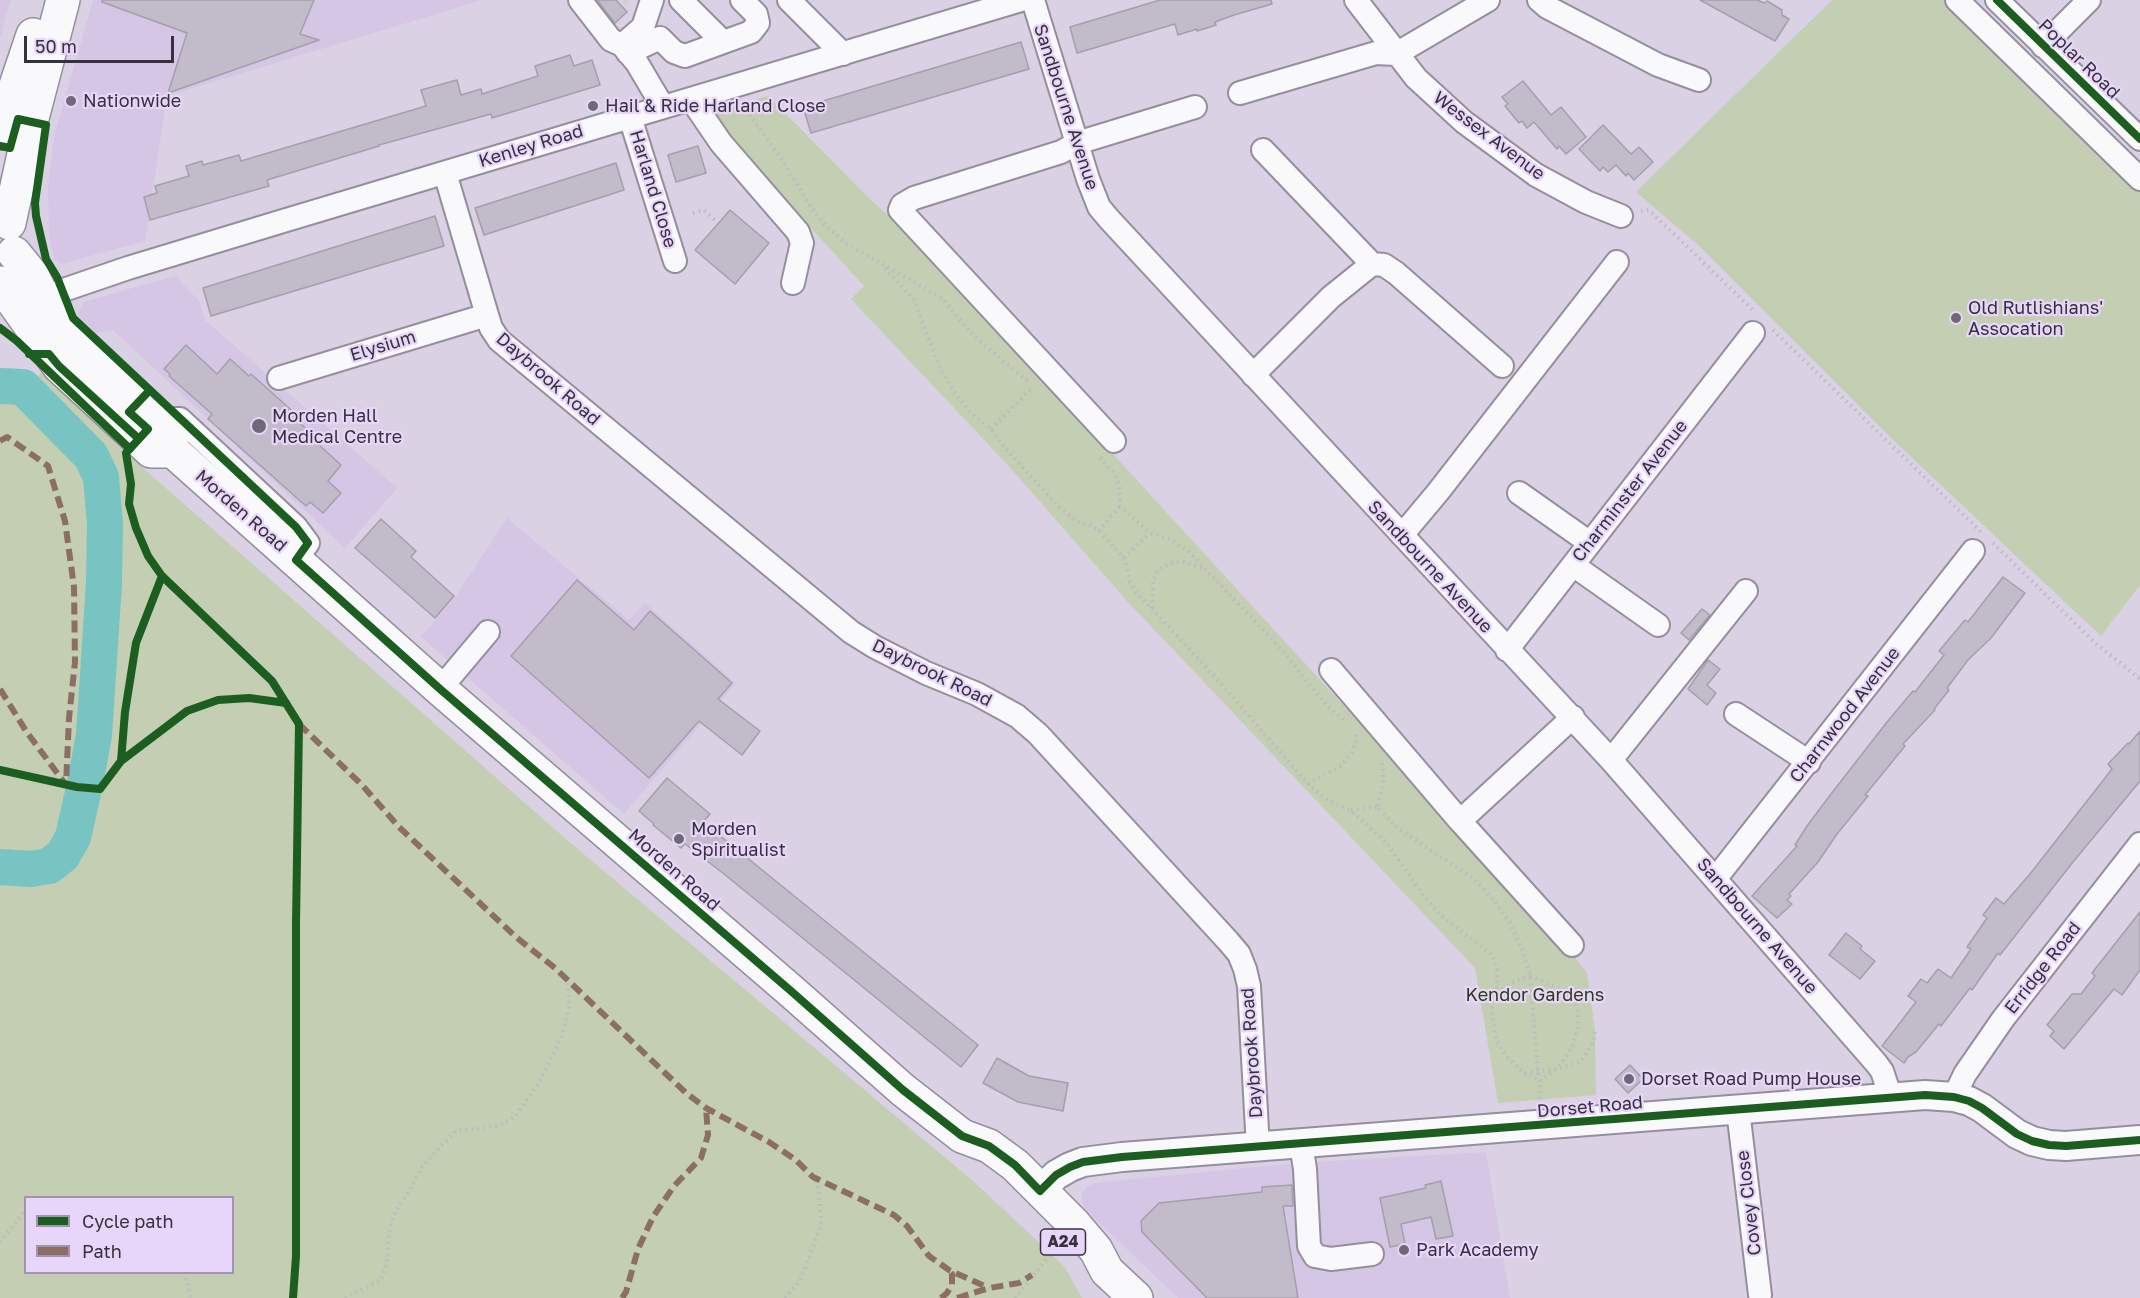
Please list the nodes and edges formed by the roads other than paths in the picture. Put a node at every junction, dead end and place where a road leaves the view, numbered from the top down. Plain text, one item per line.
1 (43, 0) edge
2 (63, 0) edge
3 (580, 0) edge
4 (652, 0) edge
5 (681, 0) edge
6 (742, 0) edge
7 (789, 0) edge
8 (1021, 0) edge
9 (1033, 0) edge
10 (1356, 0) edge
11 (1488, 0) edge
12 (1539, 0) edge
13 (1957, 0) edge
14 (1997, 0) edge
15 (2089, 0) edge
16 (723, 42) junction
17 (2043, 46) junction
18 (625, 49) junction
19 (843, 54) junction
20 (1396, 54) junction
21 (1699, 80) dead end
22 (1240, 93) dead end
23 (691, 99) junction
24 (663, 107) junction
25 (1195, 107) dead end
26 (630, 117) junction
27 (2, 118) edge
28 (2140, 139) edge
29 (1077, 143) junction
30 (1263, 150) dead end
31 (445, 172) junction
32 (2140, 179) edge
33 (1631, 213) road end
34 (6, 240) edge
35 (675, 261) dead end
36 (1617, 262) dead end
37 (1372, 264) junction
38 (793, 283) dead end
39 (0, 284) edge
40 (43, 297) junction
41 (487, 315) junction
42 (1760, 325) road end
43 (1502, 366) dead end
44 (1253, 375) junction
45 (279, 378) dead end
46 (155, 419) junction
47 (1107, 449) road end
48 (173, 451) junction
49 (1520, 492) dead end
50 (1402, 535) junction
51 (1982, 542) road end
52 (1590, 543) junction
53 (296, 560) junction
54 (1573, 565) junction
55 (1746, 591) dead end
56 (1658, 626) dead end
57 (488, 632) dead end
58 (1507, 650) junction
59 (1331, 670) dead end
60 (440, 689) junction
61 (1736, 714) dead end
62 (1573, 717) junction
63 (1611, 760) junction
64 (1809, 762) junction
65 (1461, 821) junction
66 (2140, 844) edge
67 (1716, 878) junction
68 (1572, 945) dead end
69 (1954, 1097) junction
70 (1891, 1098) junction
71 (1737, 1110) junction
72 (962, 1136) junction
73 (2140, 1140) edge
74 (1301, 1144) junction
75 (1258, 1148) junction
76 (1040, 1191) junction
77 (1372, 1254) dead end
78 (1107, 1270) junction
79 (1760, 1295) dead end
80 (1136, 1298) edge

1 - 27 highway
2 - 34 highway, A24
3 - 18 street
4 - 18 street
5 - 16 street
6 - 16 street
7 - 19 street
8 - 19 street, Kenley Road
9 - 29 street, Sandbourne Avenue
10 - 20 street, Wessex Avenue
11 - 20 street
12 - 21 street
13 - 32 street
14 - 17 street, Poplar Road
15 - 17 street
16 - 18 street
17 - 28 street, Poplar Road
18 - 24 street
19 - 23 street, Kenley Road
20 - 22 street
20 - 33 street, Wessex Avenue
23 - 24 street, Kenley Road
23 - 38 street
24 - 26 street, Kenley Road
25 - 29 street
26 - 31 street, Kenley Road
26 - 35 street, Harland Close
29 - 44 street, Sandbourne Avenue
29 - 47 street
30 - 37 street
31 - 40 street, Kenley Road
31 - 41 street, Daybrook Road
34 - 40 highway, Morden Road / A24
36 - 50 street
37 - 43 street
37 - 44 street
39 - 48 highway
40 - 46 highway, Morden Road / A24
41 - 45 street, Elysium
41 - 75 street, Daybrook Road
42 - 52 street, Charminster Avenue
44 - 50 street, Sandbourne Avenue
46 - 48 highway, Morden Road / A24
46 - 53 street
48 - 53 highway, Morden Road / A24
49 - 52 street
50 - 58 street, Sandbourne Avenue
51 - 64 street, Charnwood Avenue
52 - 54 street, Charminster Avenue
53 - 60 highway, Morden Road / A24
54 - 56 street
54 - 58 street, Charminster Avenue
55 - 63 street
57 - 60 street
58 - 62 street, Sandbourne Avenue
59 - 65 street
60 - 72 highway, Morden Road / A24
61 - 64 street
62 - 63 street, Sandbourne Avenue
62 - 65 street
63 - 67 street, Sandbourne Avenue
64 - 67 street, Charnwood Avenue
65 - 68 street
66 - 69 street, Erridge Road
67 - 70 street, Sandbourne Avenue
69 - 70 main road, Dorset Road
69 - 73 main road, Dorset Road
70 - 71 main road, Dorset Road
71 - 74 main road, Dorset Road
71 - 79 street, Covey Close
72 - 76 highway, Morden Road / A24
72 - 78 highway, Morden Road / A24
74 - 75 main road, Dorset Road
74 - 77 street
75 - 76 main road, Dorset Road
76 - 78 highway, Morden Road / A24
78 - 80 highway, Morden Road / A24

